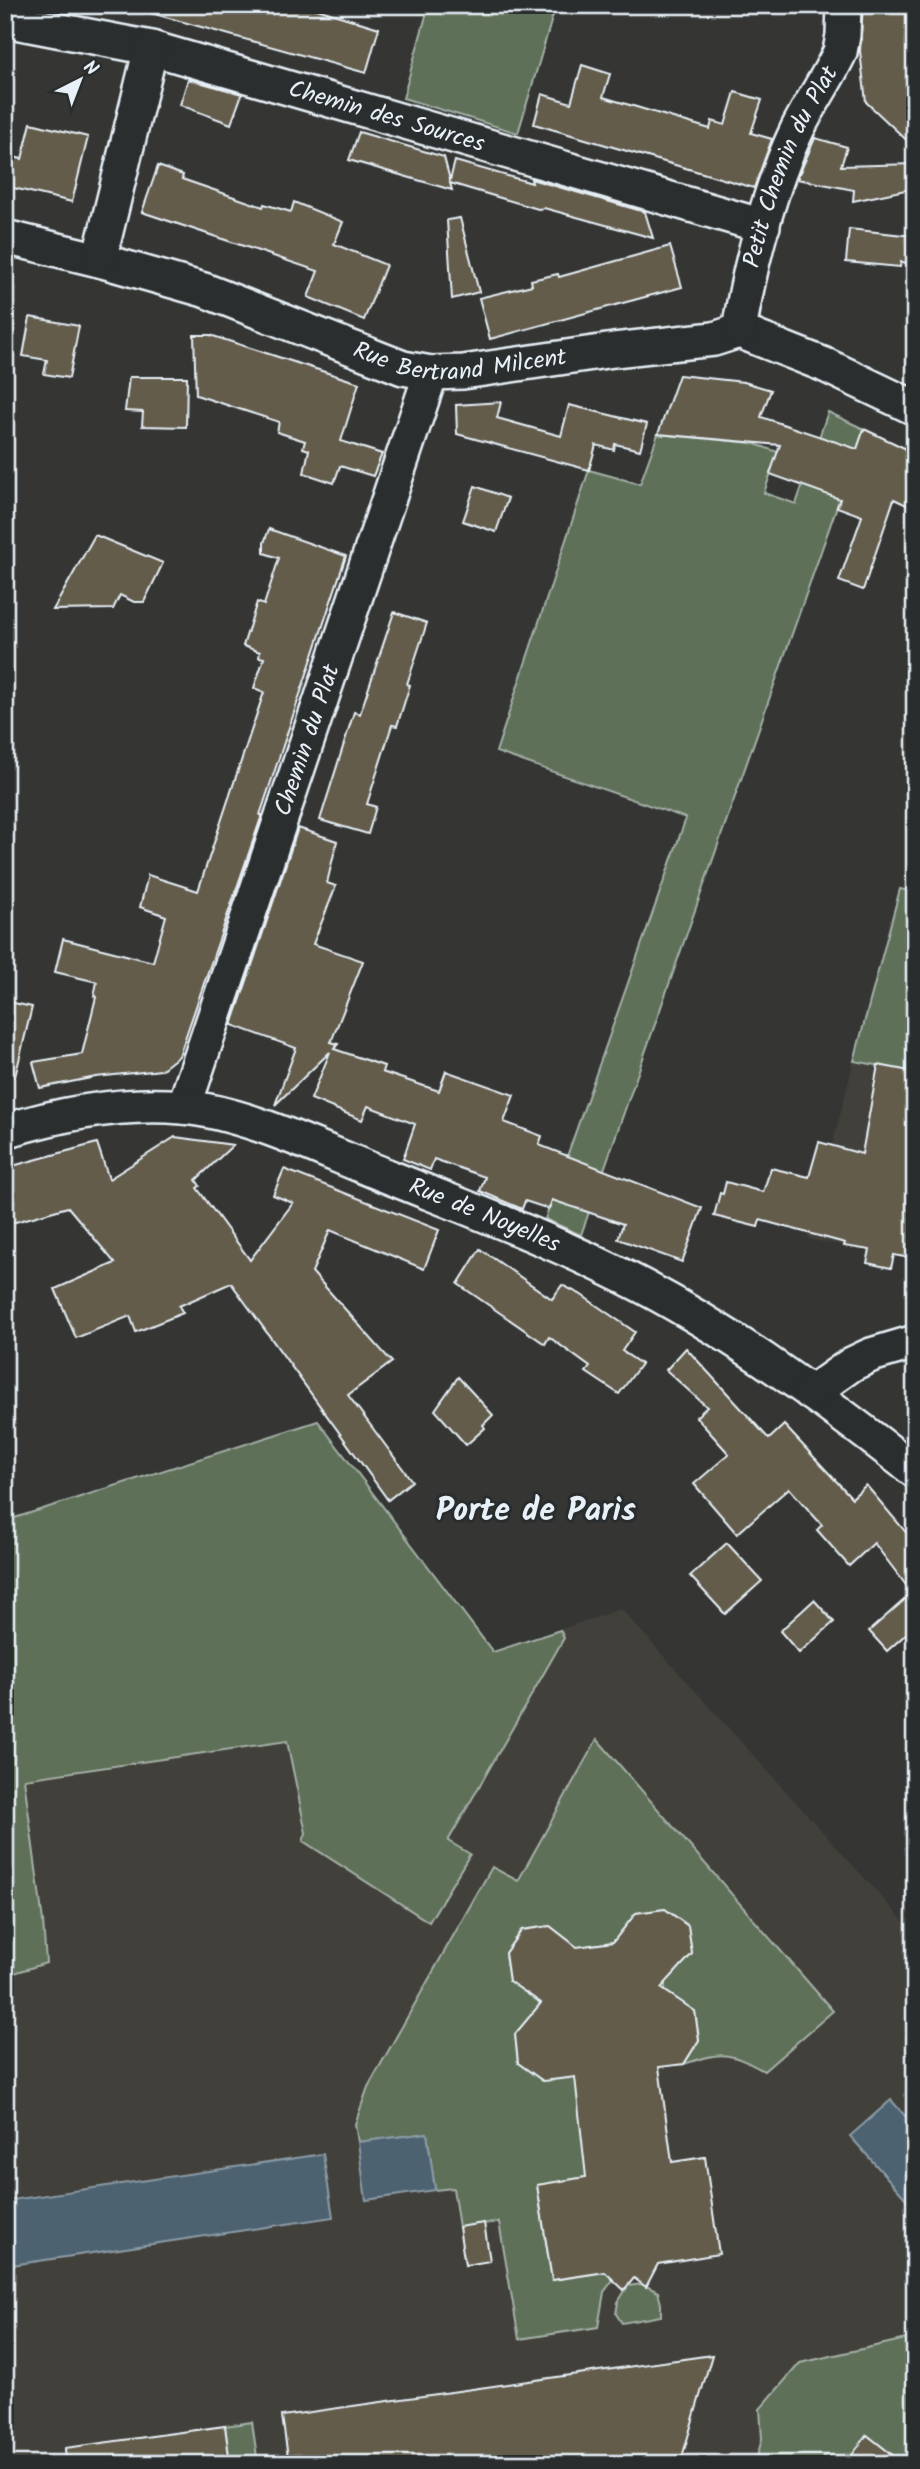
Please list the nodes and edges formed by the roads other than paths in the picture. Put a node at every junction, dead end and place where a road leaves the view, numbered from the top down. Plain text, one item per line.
1 (844, 5) edge
2 (5, 20) edge
3 (151, 48) junction
4 (763, 226) junction
5 (5, 237) edge
6 (99, 260) junction
7 (739, 331) junction
8 (431, 373) junction
9 (915, 408) edge
10 (184, 1107) junction
11 (5, 1130) edge
12 (915, 1342) edge
13 (811, 1393) junction
14 (915, 1471) edge

1 - 4 street, Petit Chemin du Plat
2 - 3 street, Chemin des Sources
3 - 4 street, Chemin des Sources
3 - 6 street
4 - 7 street, Petit Chemin du Plat
5 - 6 street, Rue Bertrand Milcent
6 - 8 street, Rue Bertrand Milcent
7 - 8 street, Rue Bertrand Milcent
7 - 9 street
8 - 10 street, Chemin du Plat
10 - 11 street, Rue de Noyelles
10 - 13 street, Rue de Noyelles
12 - 13 street
13 - 14 street, Rue de Noyelles

